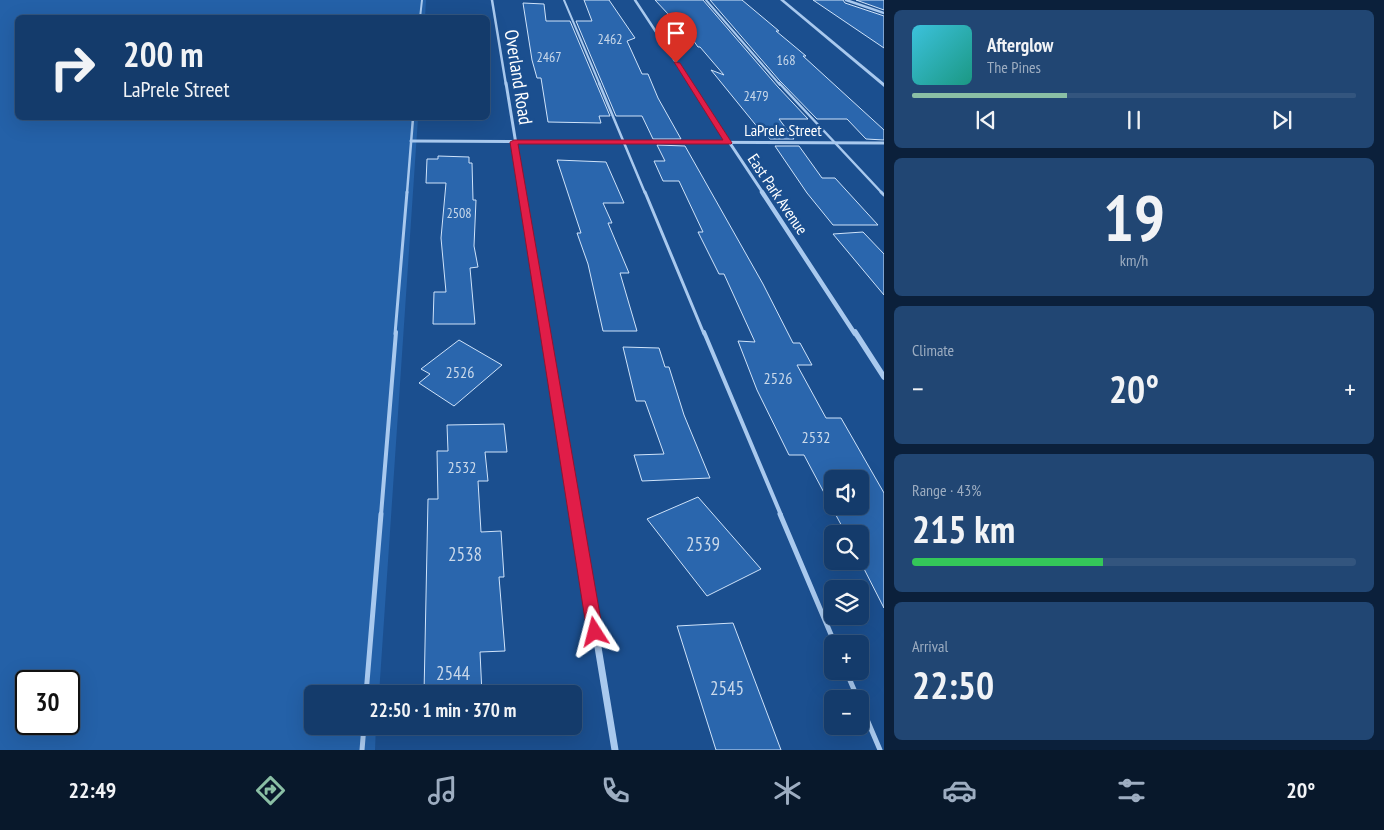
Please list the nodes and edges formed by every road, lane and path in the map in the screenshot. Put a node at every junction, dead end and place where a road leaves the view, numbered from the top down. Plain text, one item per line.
1 (422, 0) edge
2 (492, 0) edge
3 (564, 0) edge
4 (635, 0) edge
5 (706, 0) edge
6 (782, 0) edge
7 (846, 0) edge
8 (884, 13) edge
9 (420, 15) edge
10 (884, 86) edge
11 (413, 120) edge
12 (411, 141) junction
13 (514, 142) junction
14 (623, 143) junction
15 (728, 143) junction
16 (836, 143) junction
17 (884, 143) edge
18 (884, 195) edge
19 (884, 377) edge
20 (831, 635) edge
21 (367, 685) edge
22 (869, 724) edge
23 (363, 735) edge
24 (362, 750) edge
25 (615, 750) edge
26 (880, 750) edge

1 - 9 lane
2 - 13 street, Overland Road
3 - 14 lane
4 - 15 street, East Park Avenue
5 - 16 lane
6 - 10 street
7 - 8 street
11 - 12 lane
12 - 13 street, LaPrele Street
12 - 21 lane
13 - 14 street, LaPrele Street
13 - 25 street, Overland Road
14 - 15 street, LaPrele Street
14 - 20 lane
15 - 16 street, LaPrele Street
15 - 19 street, East Park Avenue
16 - 17 street, LaPrele Street
16 - 18 lane
22 - 26 lane
23 - 24 lane

